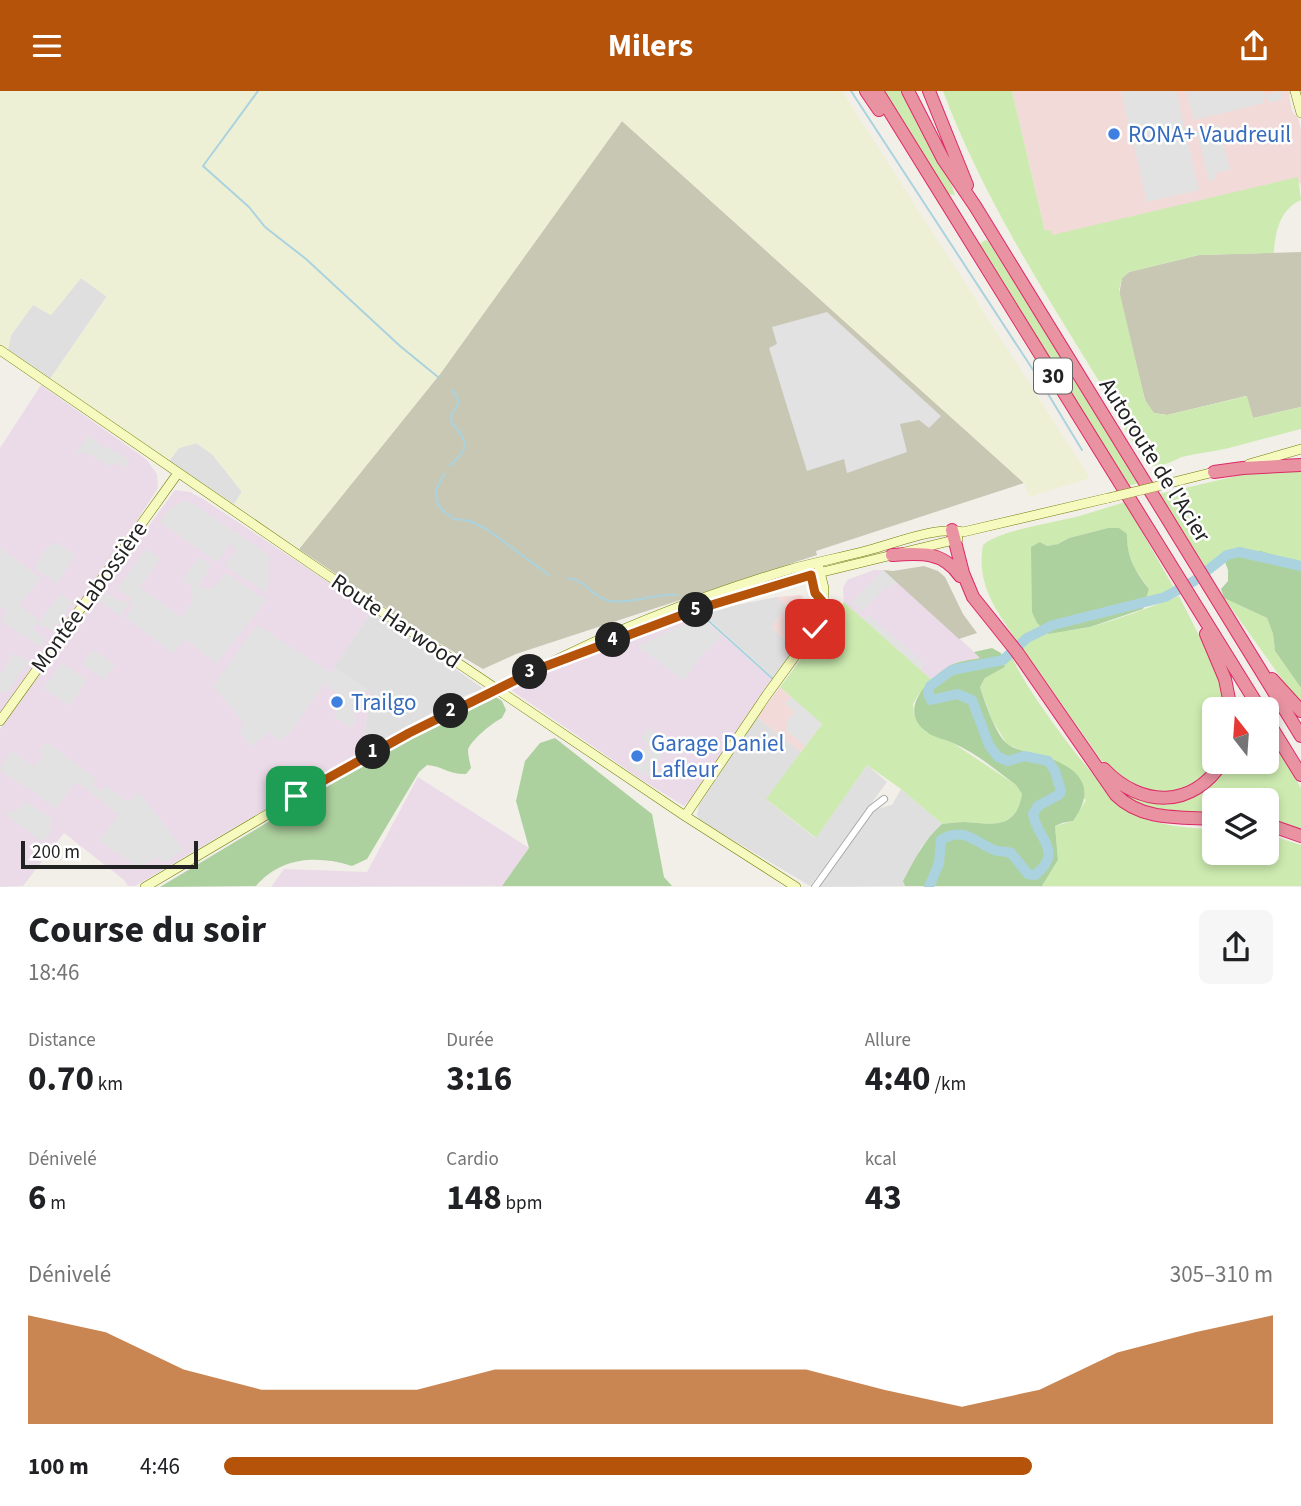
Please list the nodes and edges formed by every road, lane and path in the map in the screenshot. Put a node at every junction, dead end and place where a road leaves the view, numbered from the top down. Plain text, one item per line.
1 (866, 91) edge
2 (877, 91) edge
3 (908, 91) edge
4 (929, 91) edge
5 (1295, 91) edge
6 (1301, 113) edge
7 (975, 206) junction
8 (992, 279) junction
9 (0, 350) edge
10 (1301, 449) edge
11 (1301, 465) edge
12 (1214, 472) junction
13 (178, 474) junction
14 (957, 535) junction
15 (892, 555) junction
16 (814, 569) junction
17 (969, 589) junction
18 (1188, 593) junction
19 (994, 621) junction
20 (1249, 652) junction
21 (1228, 697) edge
22 (1253, 697) edge
23 (1301, 711) edge
24 (0, 721) edge
25 (1301, 736) edge
26 (1279, 739) edge
27 (1079, 740) junction
28 (1212, 774) edge
29 (1301, 775) edge
30 (884, 799) dead end
31 (685, 817) junction
32 (1202, 819) edge
33 (1279, 828) edge
34 (1301, 836) edge
35 (145, 887) edge
36 (796, 887) edge
37 (815, 887) edge

1 - 8 highway
2 - 8 highway
3 - 7 highway
4 - 7 highway
5 - 6 main road
7 - 20 highway, Autoroute de l'Acier / 30
8 - 18 highway, Autoroute de l'Acier / 30
9 - 13 main road, Route Harwood
10 - 12 main road
11 - 12 highway
12 - 14 main road, bridge
13 - 24 main road, Montée Labossière
13 - 31 main road, Route Harwood
14 - 15 main road
14 - 16 main road
14 - 17 highway
14 - 19 highway
15 - 16 main road
15 - 17 highway
16 - 31 main road
16 - 35 main road, bridge
17 - 19 highway
18 - 21 highway
18 - 22 highway, Autoroute de l'Acier / 30
19 - 27 highway
20 - 23 highway
20 - 25 highway, Autoroute de l'Acier / 30
26 - 29 highway
27 - 28 highway
27 - 32 highway
30 - 37 street
31 - 36 main road, Route Harwood
33 - 34 highway

